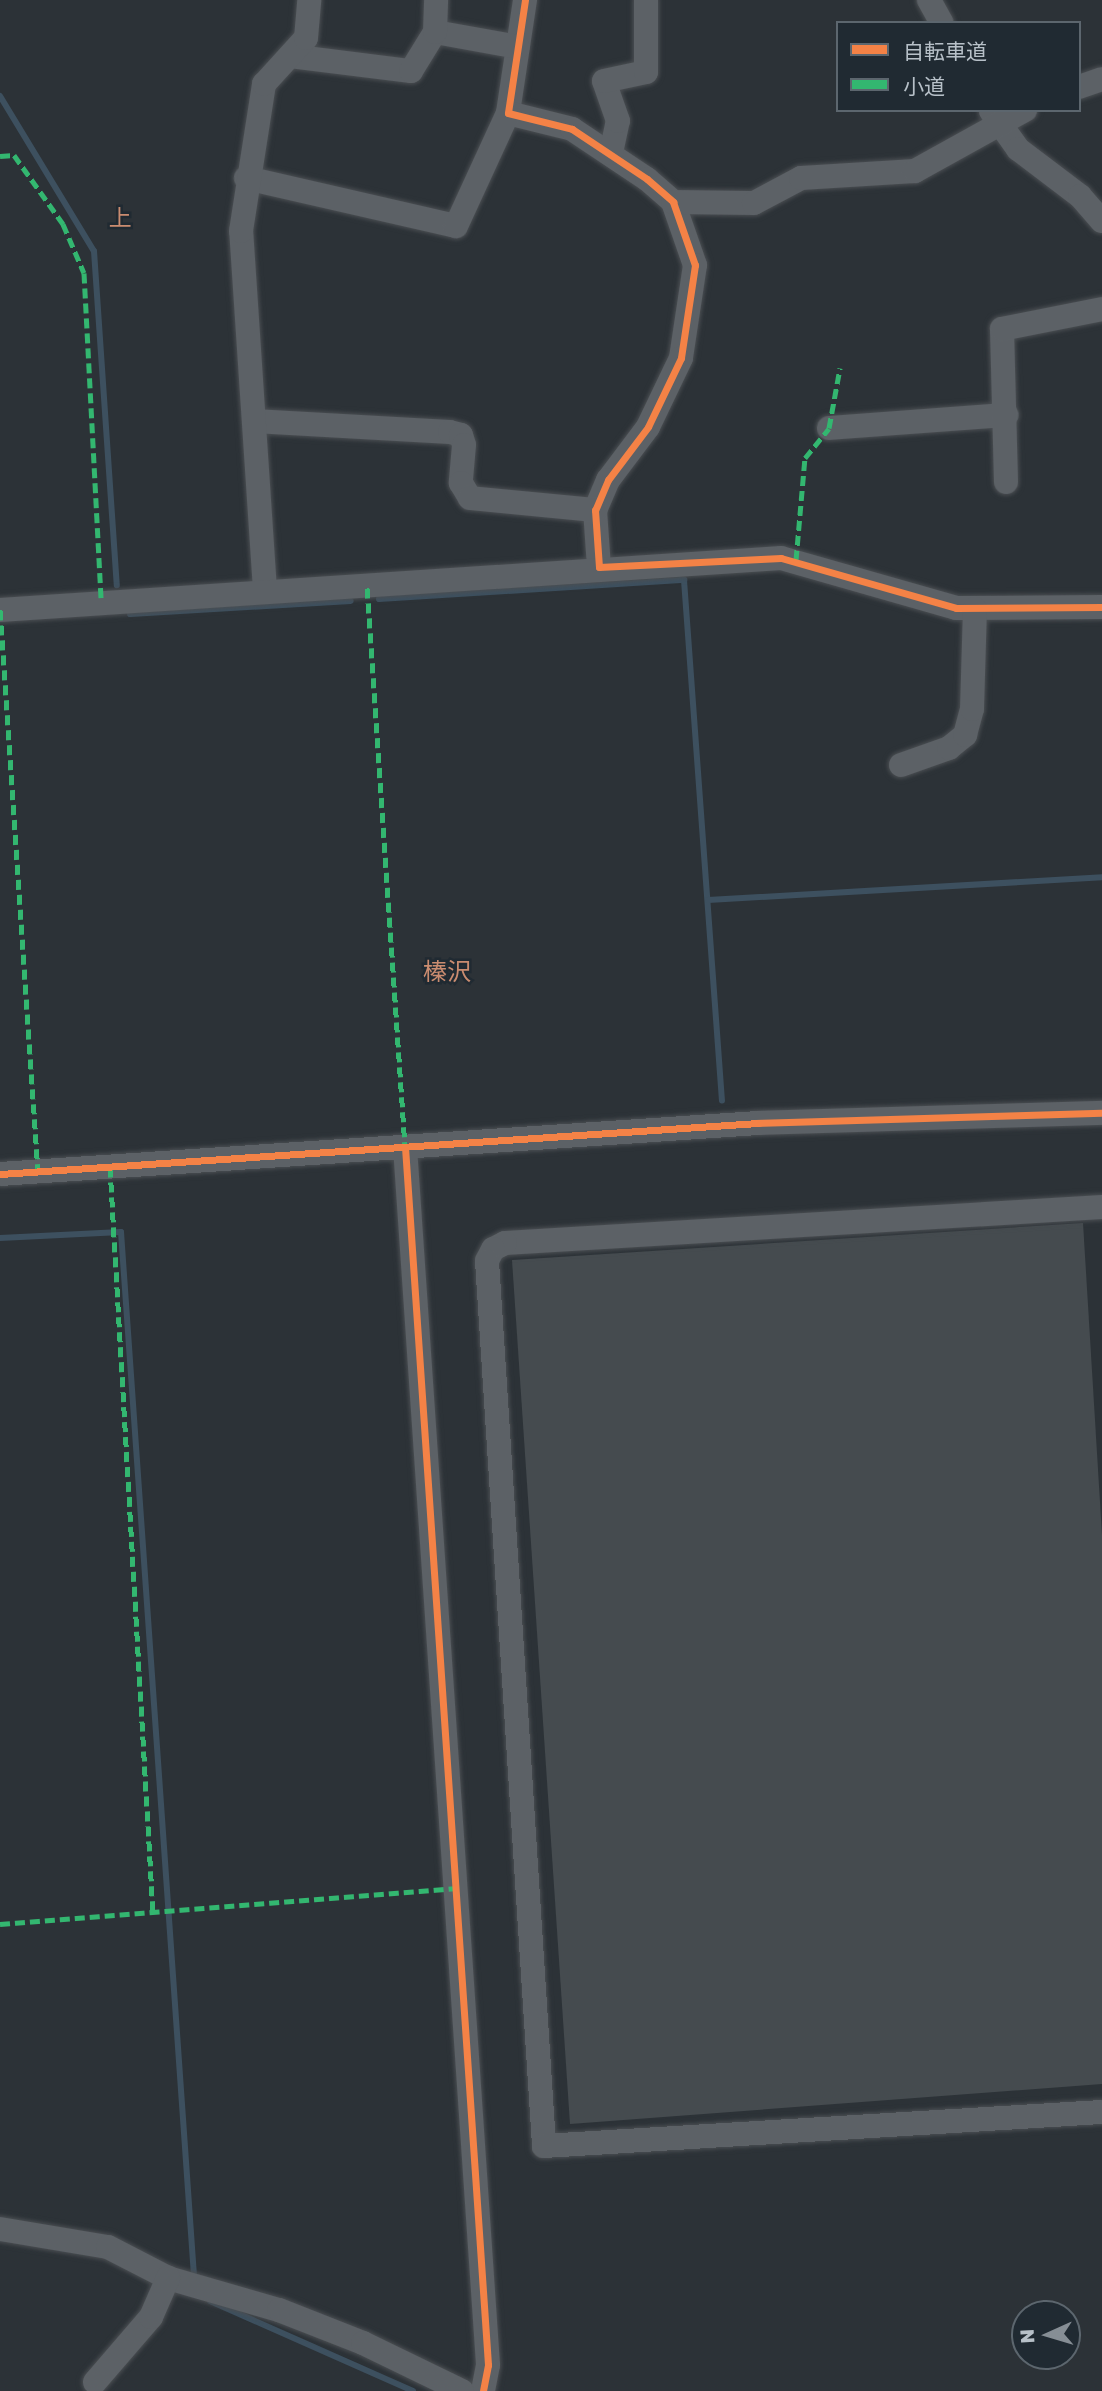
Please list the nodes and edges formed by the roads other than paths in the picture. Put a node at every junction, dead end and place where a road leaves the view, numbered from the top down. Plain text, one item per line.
1 (309, 0) edge
2 (436, 0) edge
3 (525, 0) edge
4 (646, 0) edge
5 (435, 32) junction
6 (518, 47) junction
7 (290, 56) junction
8 (1102, 79) edge
9 (1081, 86) edge
10 (1016, 112) edge
11 (508, 113) junction
12 (995, 117) edge
13 (611, 153) junction
14 (246, 178) junction
15 (673, 202) junction
16 (1102, 221) edge
17 (1102, 309) edge
18 (1007, 415) junction
19 (254, 422) junction
20 (829, 428) dead end
21 (1006, 482) dead end
22 (595, 510) junction
23 (598, 567) junction
24 (265, 590) junction
25 (1102, 607) edge
26 (975, 609) junction
27 (0, 610) edge
28 (901, 765) dead end
29 (1102, 1113) edge
30 (405, 1147) junction
31 (0, 1174) edge
32 (1102, 1208) edge
33 (1102, 2112) edge
34 (0, 2229) edge
35 (168, 2278) junction
36 (94, 2382) dead end
37 (462, 2391) edge
38 (483, 2391) edge

1 - 7 street
2 - 5 street
3 - 6 street
4 - 13 street
5 - 6 street
5 - 7 street
6 - 11 street
7 - 14 street
8 - 9 street
10 - 12 street
11 - 13 street
11 - 14 street
12 - 15 street
12 - 16 street
13 - 15 street
14 - 19 street
15 - 22 street
17 - 18 street
18 - 20 street
18 - 21 street
19 - 22 street
19 - 24 street
22 - 23 street
23 - 24 street
23 - 26 street
24 - 27 street
25 - 26 street
26 - 28 street
29 - 30 street
30 - 31 street
30 - 38 street
32 - 33 street
34 - 35 street
35 - 36 street
35 - 37 street

